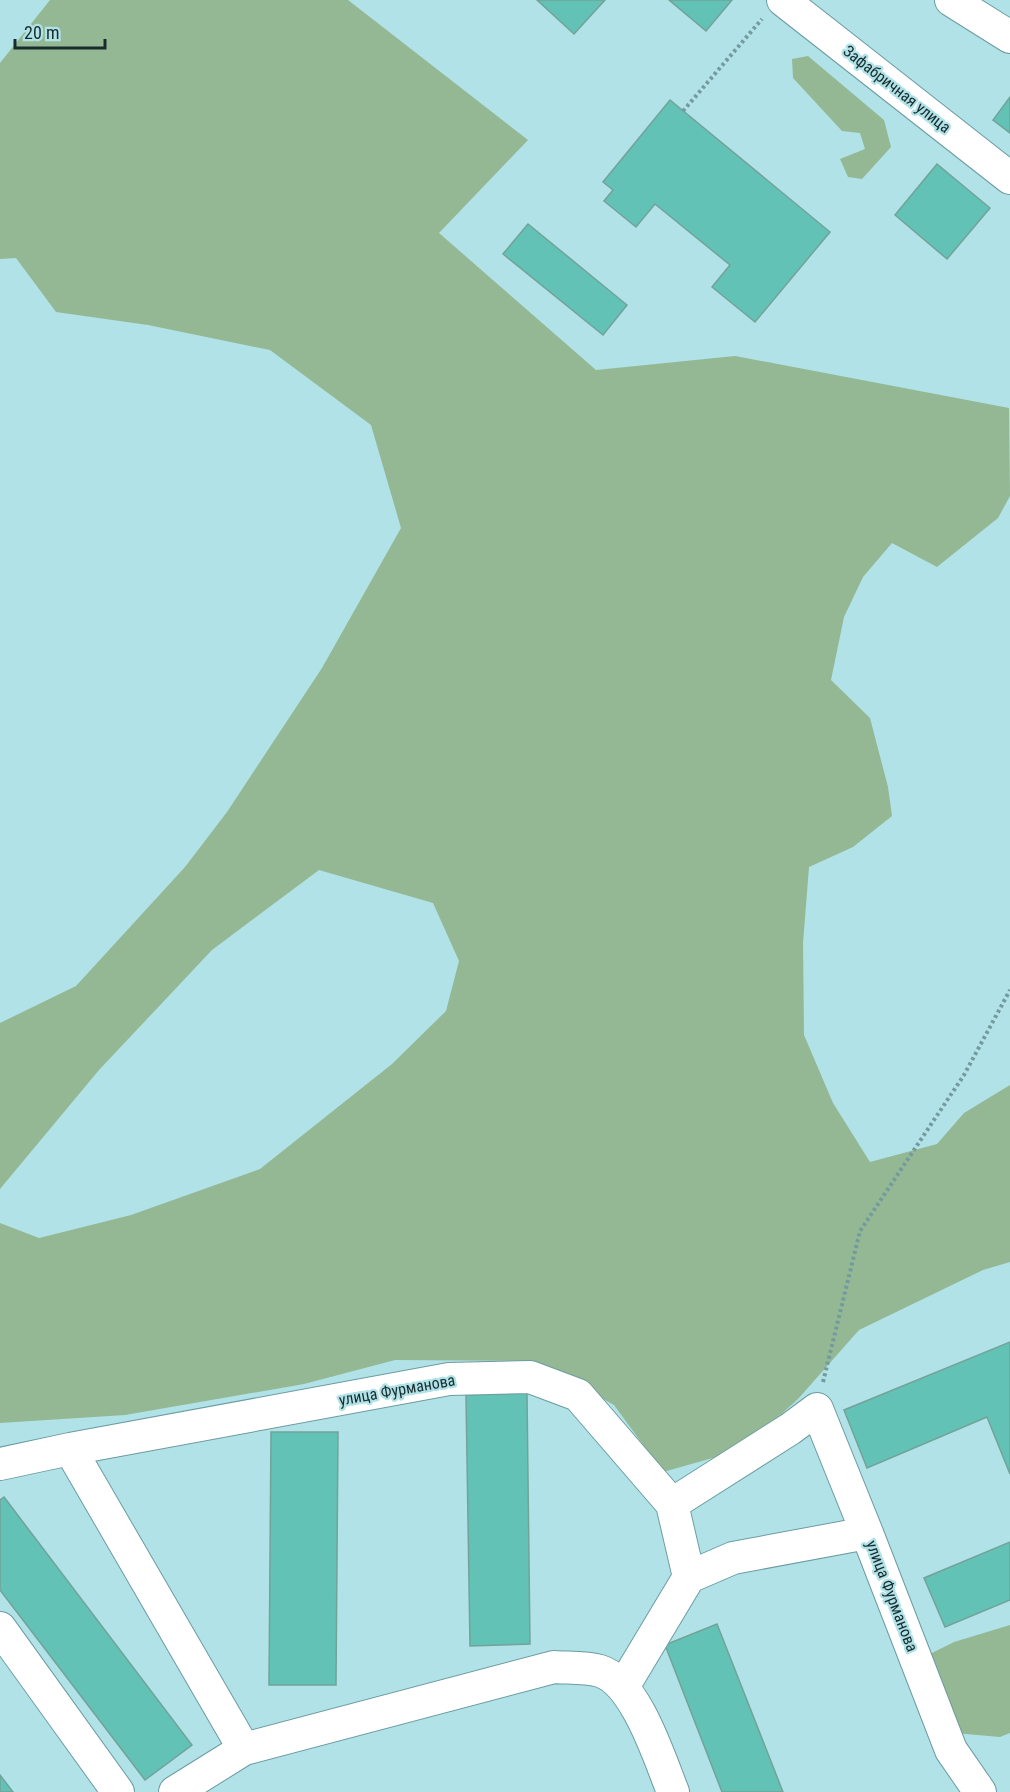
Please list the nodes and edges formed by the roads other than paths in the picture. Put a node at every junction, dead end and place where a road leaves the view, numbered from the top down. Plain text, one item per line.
1 (951, 0) edge
2 (773, 9) edge
3 (1010, 38) edge
4 (1010, 178) edge
5 (70, 1449) junction
6 (0, 1464) edge
7 (672, 1504) junction
8 (867, 1533) junction
9 (689, 1577) junction
10 (0, 1628) edge
11 (623, 1686) junction
12 (244, 1749) junction
13 (118, 1792) edge
14 (175, 1792) edge
15 (673, 1792) edge
16 (980, 1792) edge

1 - 3 street
2 - 4 street, Зафабричная улица
5 - 6 street, улица Фурманова
5 - 7 street, улица Фурманова
5 - 12 street
7 - 8 street
7 - 9 street, улица Фурманова
8 - 9 street, улица Фурманова
8 - 16 street, улица Фурманова
9 - 11 street
10 - 13 street
11 - 12 street
11 - 15 street
12 - 14 street

